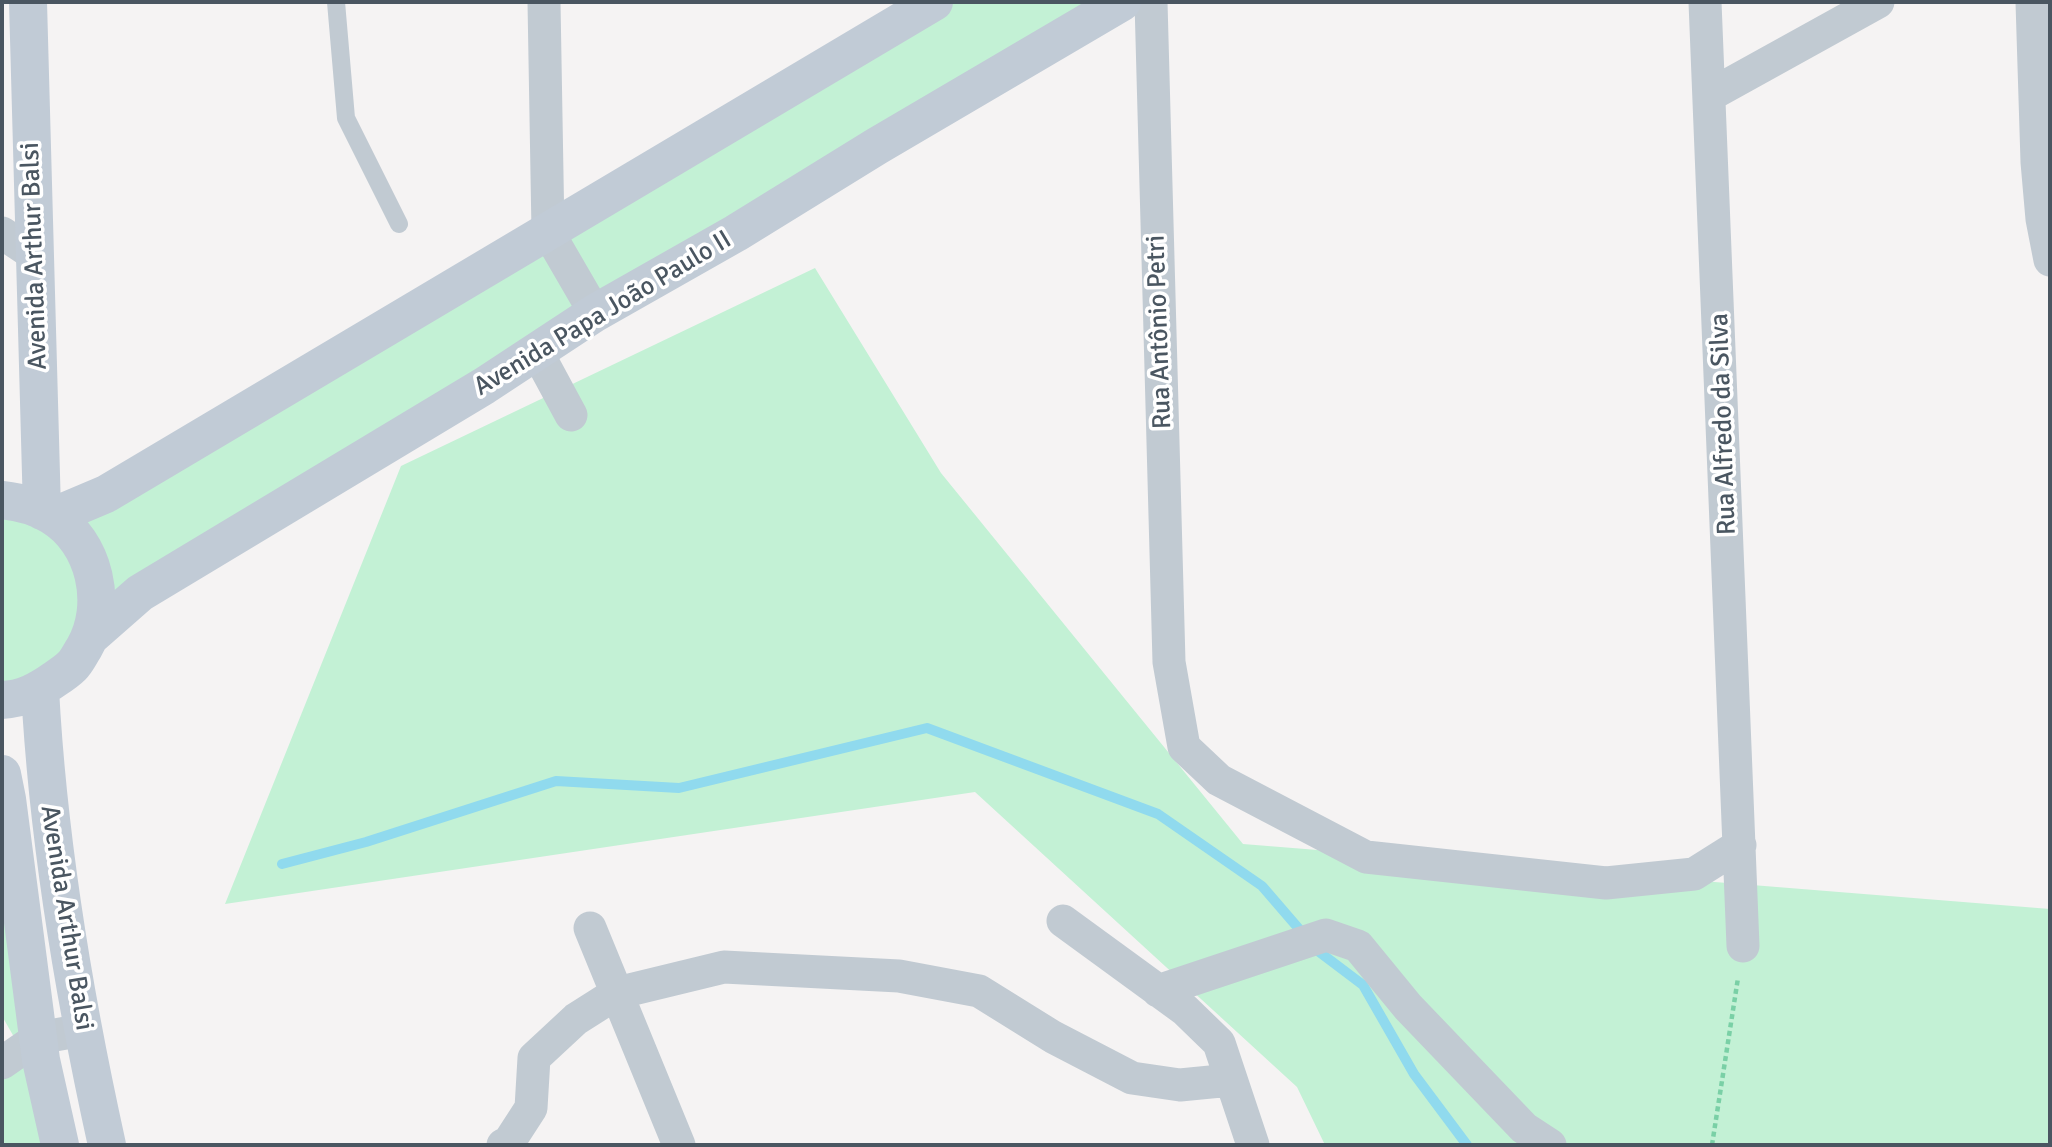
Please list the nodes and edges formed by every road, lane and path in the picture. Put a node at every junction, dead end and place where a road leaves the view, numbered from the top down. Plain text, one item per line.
1 (28, 2) edge
2 (336, 2) edge
3 (544, 2) edge
4 (934, 2) edge
5 (1122, 2) edge
6 (1151, 2) edge
7 (1705, 2) edge
8 (1878, 2) edge
9 (2032, 2) edge
10 (1710, 95) junction
11 (399, 224) dead end
12 (548, 232) junction
13 (2, 233) edge
14 (35, 255) junction
15 (2050, 260) edge
16 (595, 313) junction
17 (537, 352) junction
18 (571, 415) dead end
19 (2, 500) edge
20 (48, 513) junction
21 (91, 636) junction
22 (40, 690) junction
23 (2, 700) edge
24 (2, 774) edge
25 (1740, 845) junction
26 (1063, 922) dead end
27 (590, 928) dead end
28 (1743, 946) joint
29 (1158, 991) junction
30 (617, 993) junction
31 (83, 1030) junction
32 (38, 1038) junction
33 (2, 1063) edge
34 (1231, 1080) junction
35 (60, 1145) edge
36 (107, 1145) edge
37 (503, 1145) edge
38 (679, 1145) edge
39 (1253, 1145) edge
40 (1550, 1145) edge
41 (1712, 1145) edge

1 - 14 main road, Avenida Arthur Balsi
2 - 11 lane
3 - 12 street
4 - 12 main road
5 - 16 main road, Avenida Papa João Paulo II
6 - 25 street, Rua Antônio Petri
7 - 10 street, Rua Alfredo da Silva
8 - 10 street
9 - 15 street
10 - 25 street, Rua Alfredo da Silva
12 - 16 street
12 - 20 main road
13 - 14 street
14 - 20 main road, Avenida Arthur Balsi
16 - 17 main road, Avenida Papa João Paulo II
17 - 18 street
17 - 21 main road, Avenida Papa João Paulo II
19 - 20 main road
20 - 21 main road
21 - 22 main road
22 - 23 main road
22 - 31 main road, Avenida Arthur Balsi
24 - 32 main road, Avenida Arthur Balsi
25 - 28 street, Rua Alfredo da Silva
26 - 29 street
27 - 30 street
28 - 41 path
29 - 34 street
29 - 40 street
30 - 34 street
30 - 37 street
30 - 38 street
31 - 32 street
31 - 36 main road, Avenida Arthur Balsi
32 - 33 street
32 - 35 main road, Avenida Arthur Balsi
34 - 39 street

